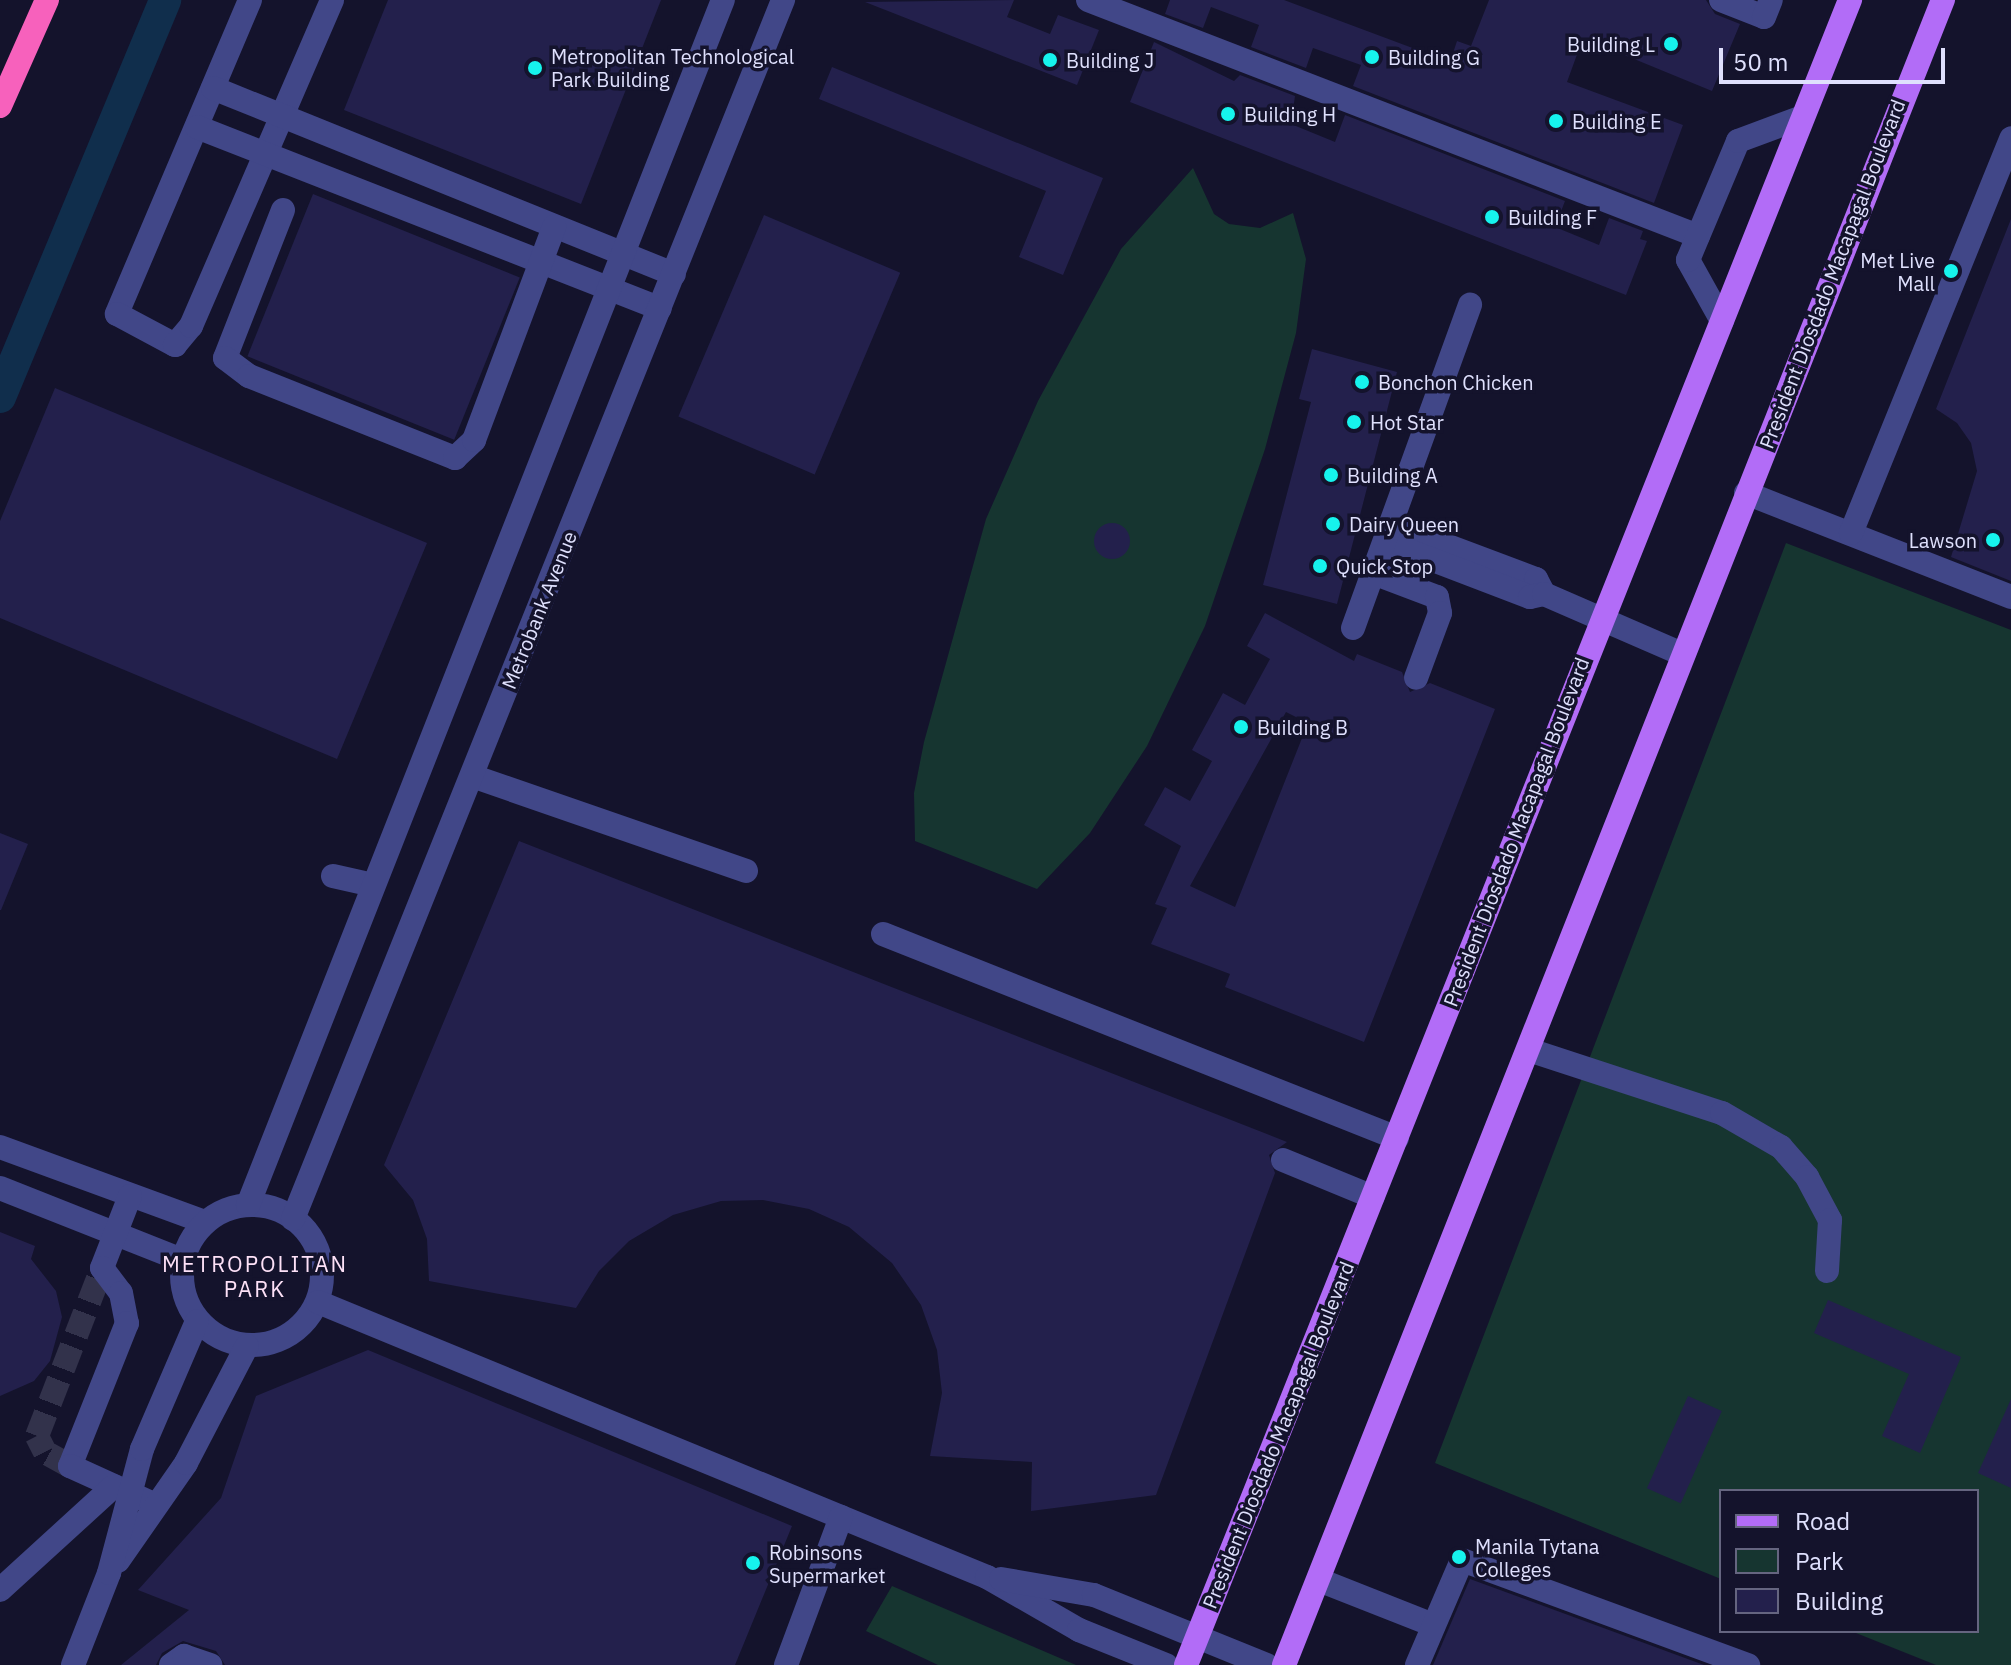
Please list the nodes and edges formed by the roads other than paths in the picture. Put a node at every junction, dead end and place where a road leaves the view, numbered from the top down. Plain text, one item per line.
1 (47, 0) edge
2 (250, 0) edge
3 (332, 0) edge
4 (723, 0) edge
5 (783, 0) edge
6 (1088, 0) edge
7 (1721, 0) edge
8 (1850, 0) edge
9 (1943, 0) edge
10 (1767, 9) edge
11 (213, 88) junction
12 (0, 106) edge
13 (280, 118) junction
14 (1800, 118) junction
15 (197, 127) junction
16 (2011, 138) edge
17 (265, 153) junction
18 (283, 210) dead end
19 (554, 227) junction
20 (1698, 236) junction
21 (624, 256) junction
22 (541, 262) junction
23 (674, 274) junction
24 (611, 290) junction
25 (1470, 305) dead end
26 (660, 308) junction
27 (1722, 321) junction
28 (1746, 493) junction
29 (1851, 533) junction
30 (1389, 534) junction
31 (1376, 574) junction
32 (2011, 597) edge
33 (1600, 618) junction
34 (1353, 628) dead end
35 (1682, 654) junction
36 (1416, 678) dead end
37 (472, 776) junction
38 (746, 871) dead end
39 (333, 876) dead end
40 (373, 885) junction
41 (883, 934) dead end
42 (1529, 1050) junction
43 (1397, 1138) junction
44 (0, 1147) edge
45 (1283, 1160) dead end
46 (0, 1188) edge
47 (130, 1196) junction
48 (1373, 1197) junction
49 (248, 1205) junction
50 (293, 1219) junction
51 (205, 1222) junction
52 (115, 1233) junction
53 (182, 1260) junction
54 (1827, 1271) dead end
55 (318, 1302) junction
56 (197, 1321) junction
57 (247, 1346) junction
58 (121, 1490) junction
59 (156, 1505) junction
60 (841, 1517) junction
61 (109, 1573) junction
62 (987, 1577) junction
63 (1319, 1580) junction
64 (0, 1590) edge
65 (1433, 1625) junction
66 (1197, 1637) junction
67 (73, 1665) edge
68 (171, 1665) edge
69 (210, 1665) edge
70 (786, 1665) edge
71 (1166, 1665) edge
72 (1186, 1665) edge
73 (1266, 1665) edge
74 (1284, 1665) edge
75 (1417, 1665) edge
76 (1748, 1665) edge

1 - 12 highway
2 - 11 street
3 - 13 street
4 - 21 street
5 - 23 street, Metrobank Avenue
6 - 20 street
7 - 10 street
8 - 14 main road, President Diosdado Macapagal Boulevard
9 - 28 main road, President Diosdado Macapagal Boulevard
11 - 13 street
11 - 15 street
13 - 17 street
13 - 19 street
14 - 20 street
14 - 27 main road, President Diosdado Macapagal Boulevard
15 - 17 street
15 - 17 street
16 - 29 street
17 - 22 street
18 - 22 street
19 - 21 street
19 - 22 street
20 - 27 street
21 - 23 street
21 - 24 street
22 - 24 street
23 - 26 street, Metrobank Avenue
24 - 26 street
24 - 40 street
25 - 30 street
26 - 37 street, Metrobank Avenue
27 - 33 main road, President Diosdado Macapagal Boulevard
28 - 29 street
28 - 35 main road, President Diosdado Macapagal Boulevard
29 - 32 street
30 - 31 street
30 - 33 street
31 - 34 street
31 - 36 street
33 - 35 street
33 - 43 main road, President Diosdado Macapagal Boulevard
35 - 42 main road, President Diosdado Macapagal Boulevard
37 - 38 street
37 - 50 street, Metrobank Avenue
39 - 40 street
40 - 49 street
41 - 43 street
42 - 54 street
42 - 63 main road, President Diosdado Macapagal Boulevard
43 - 48 main road, President Diosdado Macapagal Boulevard
44 - 47 street
45 - 48 street
46 - 52 street
47 - 51 street
47 - 52 street
48 - 66 main road, President Diosdado Macapagal Boulevard
49 - 50 street
49 - 51 street
50 - 55 street
51 - 53 street
52 - 53 street
52 - 58 street
53 - 56 street
55 - 57 street
55 - 60 street
56 - 57 street
56 - 58 street
57 - 59 street
58 - 59 street
58 - 61 street
58 - 64 street
59 - 61 street
60 - 62 street
60 - 70 street
61 - 67 street
62 - 66 street
62 - 71 street
63 - 65 street
63 - 74 main road, President Diosdado Macapagal Boulevard
65 - 75 street
65 - 76 street
66 - 72 main road, President Diosdado Macapagal Boulevard
66 - 73 street
68 - 69 street

